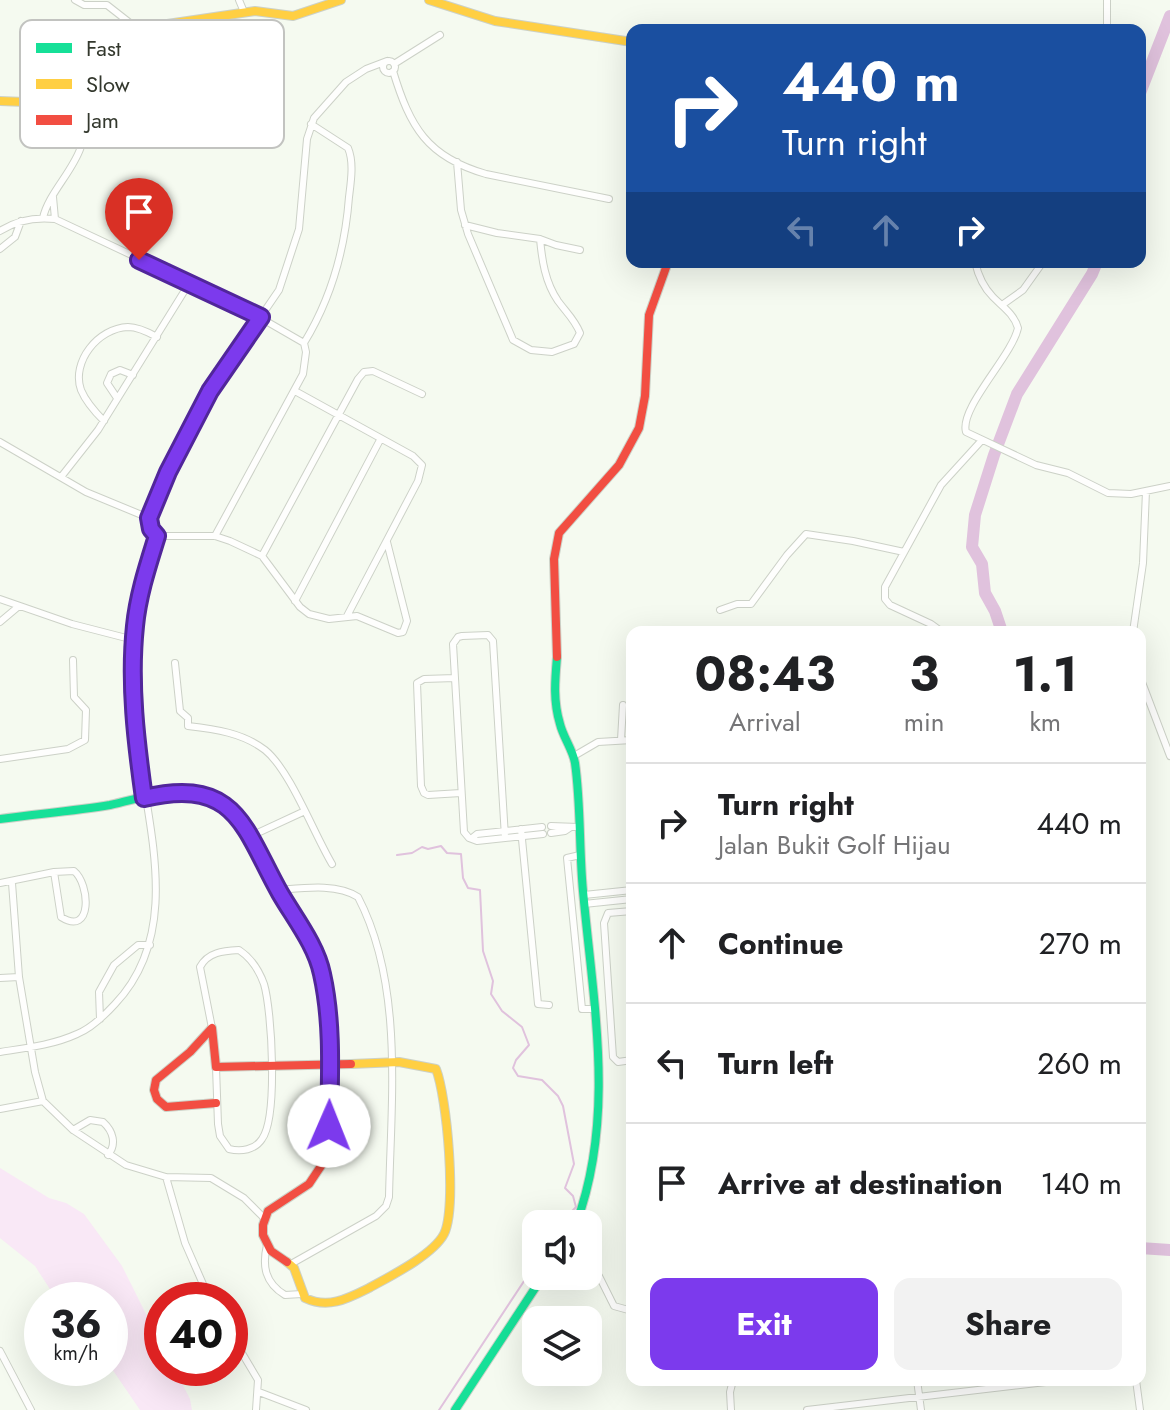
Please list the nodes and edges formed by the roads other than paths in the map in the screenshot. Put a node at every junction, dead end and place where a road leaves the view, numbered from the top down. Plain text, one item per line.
1 (75, 0) edge
2 (239, 0) edge
3 (341, 0) edge
4 (429, 0) edge
5 (1107, 0) edge
6 (244, 12) junction
7 (126, 20) edge
8 (197, 20) edge
9 (1107, 24) edge
10 (440, 35) dead end
11 (626, 41) edge
12 (391, 65) junction
13 (0, 101) edge
14 (20, 102) edge
15 (311, 124) junction
16 (79, 148) edge
17 (457, 162) junction
18 (53, 197) junction
19 (609, 199) dead end
20 (43, 218) junction
21 (55, 219) junction
22 (21, 221) junction
23 (465, 225) junction
24 (0, 231) edge
25 (540, 239) junction
26 (0, 249) edge
27 (580, 250) dead end
28 (666, 268) edge
29 (977, 268) edge
30 (1039, 268) edge
31 (190, 282) junction
32 (1002, 305) junction
33 (261, 317) junction
34 (157, 337) junction
35 (304, 343) junction
36 (133, 375) junction
37 (295, 391) junction
38 (422, 394) dead end
39 (117, 398) junction
40 (337, 415) junction
41 (104, 421) junction
42 (380, 440) junction
43 (982, 440) junction
44 (0, 442) edge
45 (61, 477) junction
46 (1170, 486) edge
47 (1146, 491) junction
48 (149, 518) junction
49 (157, 536) junction
50 (215, 536) junction
51 (387, 542) junction
52 (904, 552) junction
53 (262, 556) junction
54 (0, 599) edge
55 (295, 601) junction
56 (19, 606) junction
57 (720, 610) dead end
58 (347, 616) junction
59 (0, 622) edge
60 (934, 626) edge
61 (1134, 626) edge
62 (134, 640) junction
63 (73, 660) dead end
64 (175, 663) dead end
65 (455, 678) junction
66 (1146, 693) edge
67 (623, 705) dead end
68 (621, 740) junction
69 (626, 740) edge
70 (574, 756) junction
71 (1170, 756) edge
72 (0, 759) edge
73 (461, 793) junction
74 (144, 798) junction
75 (305, 811) junction
76 (0, 819) edge
77 (574, 827) junction
78 (551, 830) dead end
79 (542, 831) dead end
80 (521, 833) junction
81 (505, 834) junction
82 (251, 836) junction
83 (580, 855) junction
84 (332, 864) dead end
85 (54, 872) junction
86 (0, 883) edge
87 (12, 883) junction
88 (279, 890) junction
89 (626, 891) edge
90 (584, 899) junction
91 (626, 899) edge
92 (626, 912) edge
93 (586, 926) junction
94 (574, 928) junction
95 (587, 937) junction
96 (575, 938) junction
97 (150, 945) junction
98 (19, 977) junction
99 (0, 978) edge
100 (549, 1005) dead end
101 (595, 1009) junction
102 (100, 1019) junction
103 (212, 1028) junction
104 (32, 1047) junction
105 (0, 1052) edge
106 (626, 1061) edge
107 (390, 1062) junction
108 (271, 1065) junction
109 (330, 1065) junction
110 (216, 1067) junction
111 (43, 1101) junction
112 (216, 1103) junction
113 (0, 1109) edge
114 (73, 1130) junction
115 (108, 1155) junction
116 (166, 1177) junction
117 (582, 1210) edge
118 (264, 1218) junction
119 (267, 1245) junction
120 (291, 1264) junction
121 (202, 1282) edge
122 (602, 1282) edge
123 (534, 1290) edge
124 (302, 1294) junction
125 (626, 1309) edge
126 (0, 1351) edge
127 (248, 1360) edge
128 (732, 1386) edge
129 (918, 1386) edge
130 (1015, 1386) edge
131 (1137, 1386) edge
132 (259, 1392) junction
133 (919, 1398) junction
134 (31, 1410) edge
135 (256, 1410) edge
136 (306, 1410) edge
137 (455, 1410) edge
138 (731, 1410) edge
139 (807, 1410) edge
140 (921, 1410) edge
141 (1140, 1410) edge

1 - 7 street
2 - 6 street
3 - 6 main road
4 - 11 main road
5 - 9 street
6 - 8 main road
10 - 12 street
12 - 15 street
12 - 17 street
13 - 14 main road
15 - 33 street
15 - 35 street
16 - 18 street
17 - 19 street
17 - 23 street
18 - 20 street
18 - 21 street
20 - 21 street
20 - 22 street
21 - 31 street
22 - 24 street
22 - 26 street
23 - 25 street
23 - 25 street
25 - 27 street
28 - 70 main road
29 - 32 street
30 - 32 street
31 - 33 street
31 - 34 street
32 - 43 street
33 - 35 street
33 - 48 street
34 - 36 street
34 - 41 street
35 - 37 street
36 - 39 street
36 - 39 street
37 - 40 street
37 - 50 street
38 - 40 street
39 - 41 street
40 - 42 street
40 - 53 street
41 - 45 street
42 - 51 street
42 - 55 street
43 - 47 street
43 - 52 street
44 - 45 street
45 - 48 street
46 - 47 street
47 - 61 street
48 - 49 street
49 - 50 street
49 - 62 street
50 - 53 street
51 - 58 street
51 - 58 street
52 - 57 street
52 - 60 street
53 - 55 street
54 - 56 street
55 - 58 street
56 - 59 street
56 - 62 street
62 - 74 street
63 - 72 street
64 - 75 street
65 - 73 street
65 - 73 street
65 - 81 street
66 - 71 street
67 - 68 street
68 - 69 street
68 - 70 street
70 - 77 main road
73 - 81 street
74 - 76 main road
74 - 82 main road
74 - 97 street
75 - 82 street
75 - 84 street
77 - 78 street
77 - 83 main road
79 - 80 street
80 - 81 street
80 - 100 street
82 - 88 main road
83 - 90 main road
83 - 94 street
85 - 85 street
85 - 87 street
86 - 87 street
87 - 98 street
88 - 107 street
88 - 109 main road
89 - 90 street
90 - 91 street
90 - 93 main road
92 - 106 street
93 - 94 street
93 - 95 main road
94 - 96 street
95 - 96 street
95 - 101 main road
96 - 101 street
97 - 102 street
97 - 102 street
98 - 99 street
98 - 104 street
101 - 117 main road
102 - 104 street
103 - 108 street
103 - 110 main road
103 - 112 main road
104 - 105 street
104 - 111 street
107 - 109 main road
107 - 120 street
107 - 124 main road
108 - 109 main road
108 - 110 main road
108 - 112 street
109 - 118 main road
110 - 112 street
111 - 113 street
111 - 114 street
114 - 115 street
114 - 115 street
115 - 116 street
116 - 118 street
116 - 121 street
118 - 119 main road
119 - 120 main road
119 - 124 street
120 - 124 main road
122 - 125 street
123 - 137 main road
126 - 134 street
127 - 132 street
128 - 138 street
129 - 133 street
130 - 133 street
131 - 141 street
132 - 135 street
132 - 136 street
133 - 139 street
133 - 140 street

